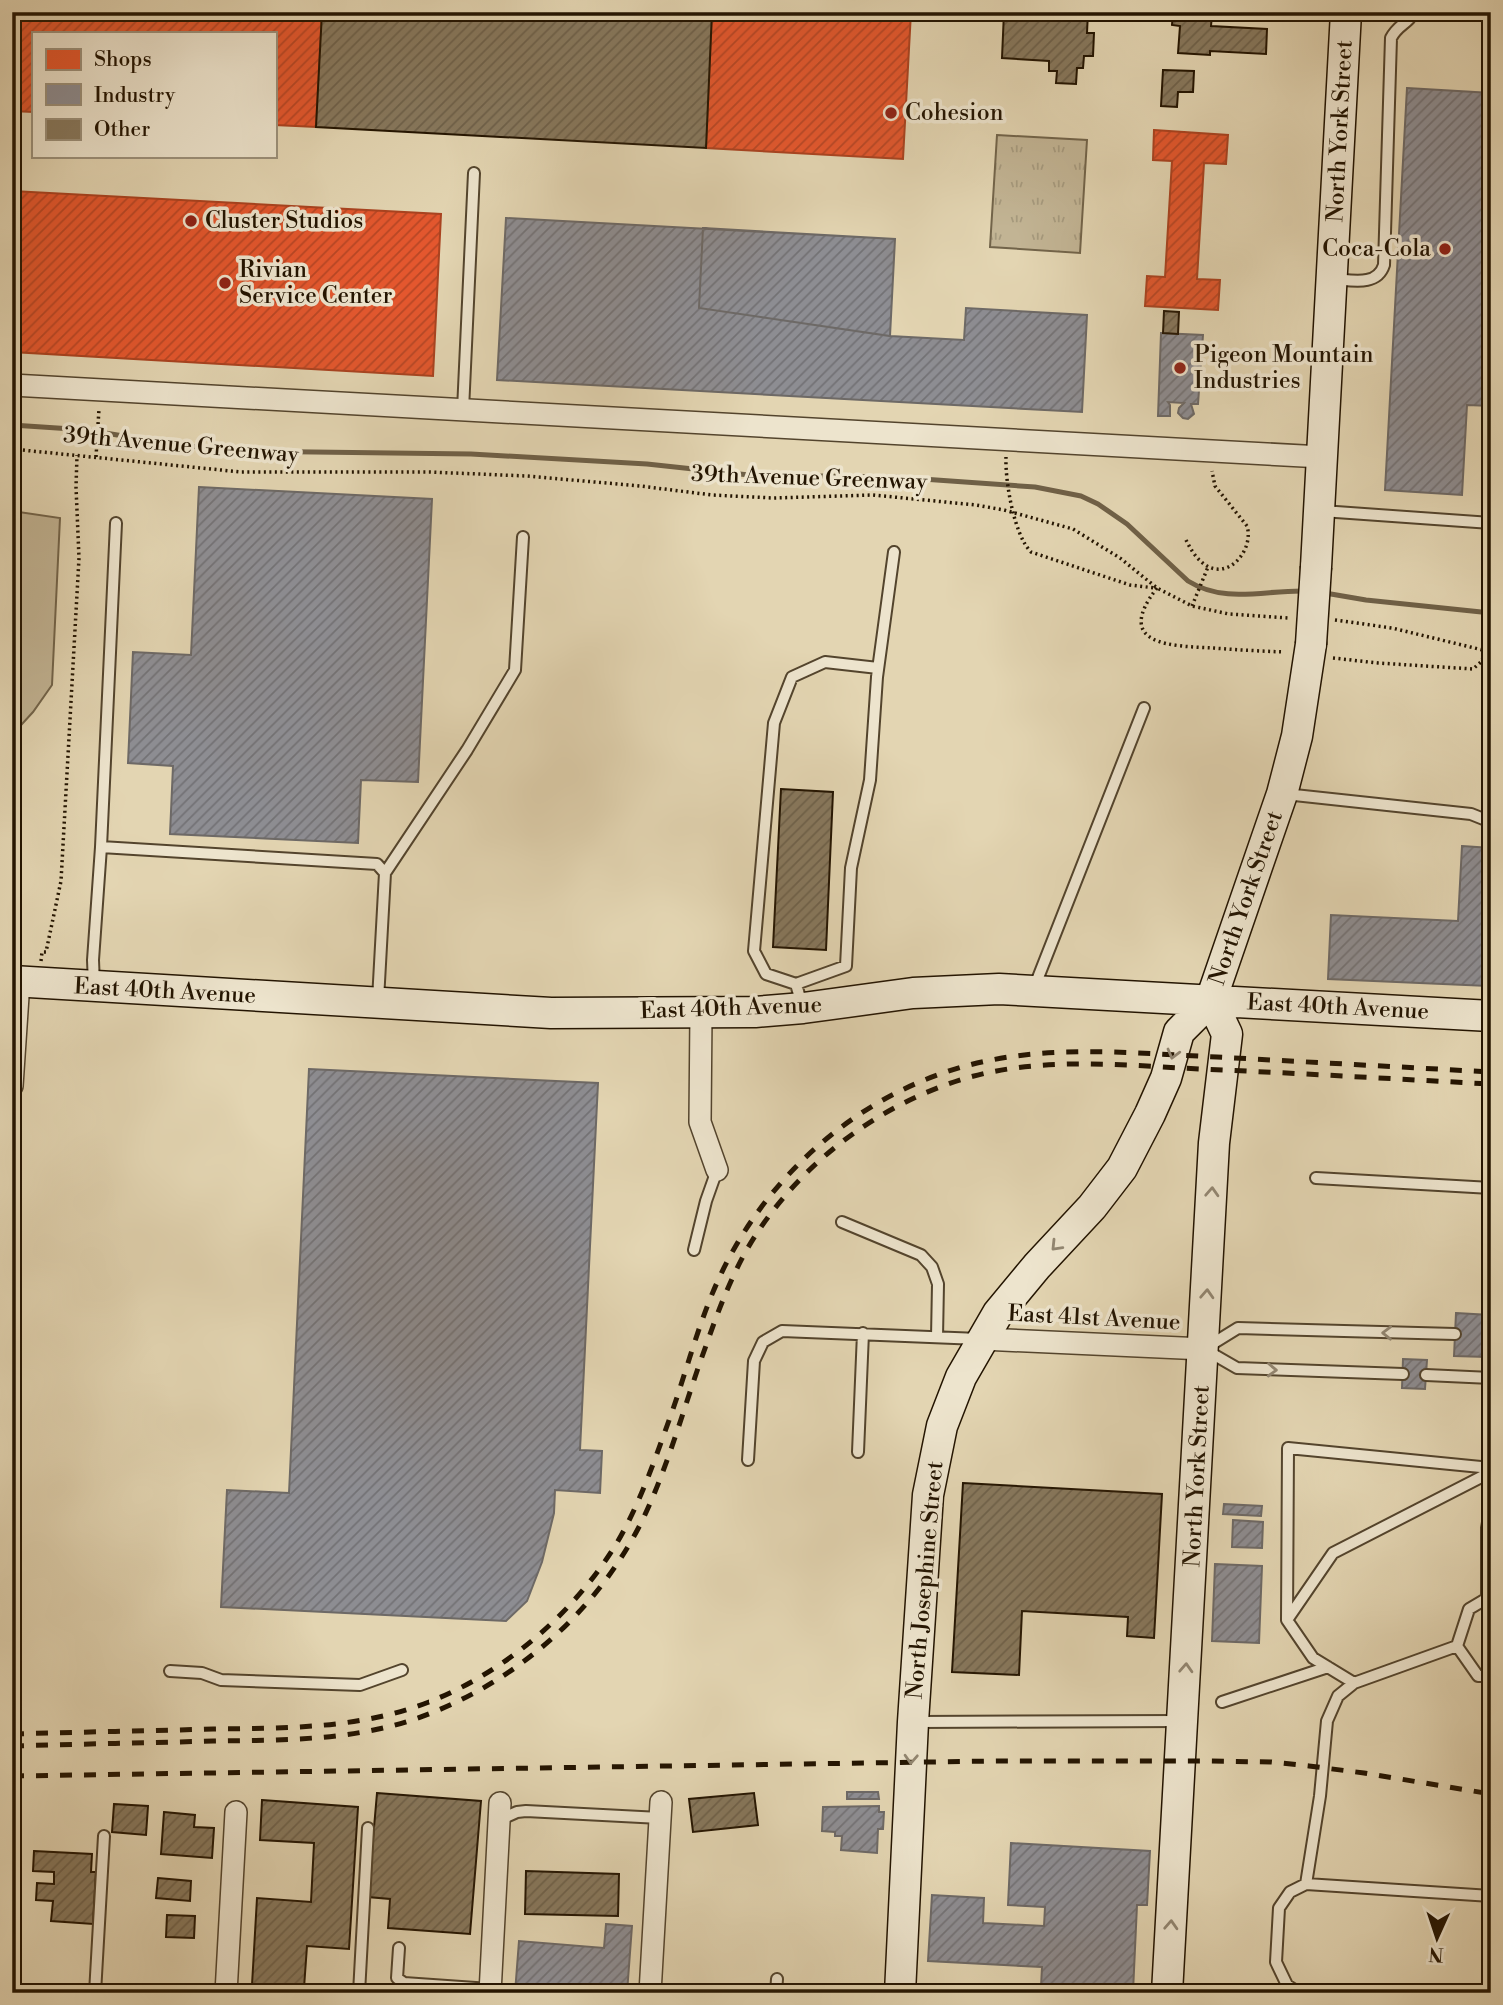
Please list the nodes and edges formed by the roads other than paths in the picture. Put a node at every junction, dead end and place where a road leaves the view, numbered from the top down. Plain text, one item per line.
1 (1346, 12) edge
2 (1413, 12) edge
3 (474, 173) dead end
4 (1332, 279) junction
5 (12, 385) edge
6 (463, 410) junction
7 (1322, 457) junction
8 (1319, 511) junction
9 (116, 523) dead end
10 (1491, 523) edge
11 (523, 537) dead end
12 (894, 552) dead end
13 (878, 668) junction
14 (1144, 708) dead end
15 (1282, 794) junction
16 (1491, 822) edge
17 (101, 847) junction
18 (385, 873) junction
19 (24, 976) edge
20 (94, 987) junction
21 (1033, 991) junction
22 (800, 996) junction
23 (1211, 1000) junction
24 (377, 1003) junction
25 (701, 1013) junction
26 (1491, 1016) edge
27 (12, 1086) edge
28 (718, 1170) joint
29 (1316, 1178) dead end
30 (1491, 1188) edge
31 (842, 1222) dead end
32 (694, 1250) dead end
33 (863, 1333) junction
34 (1455, 1334) dead end
35 (937, 1337) junction
36 (982, 1339) junction
37 (1204, 1349) junction
38 (1403, 1374) dead end
39 (1426, 1375) dead end
40 (1491, 1378) edge
41 (858, 1452) dead end
42 (748, 1460) dead end
43 (1491, 1470) edge
44 (1491, 1506) edge
45 (1489, 1597) edge
46 (1286, 1620) junction
47 (1457, 1646) junction
48 (1328, 1667) junction
49 (402, 1670) dead end
50 (170, 1671) dead end
51 (1491, 1676) edge
52 (1354, 1683) junction
53 (1222, 1702) dead end
54 (1183, 1721) junction
55 (913, 1722) junction
56 (661, 1810) joint
57 (236, 1812) dead end
58 (499, 1812) joint
59 (368, 1828) dead end
60 (104, 1836) dead end
61 (1306, 1884) junction
62 (1491, 1896) edge
63 (398, 1948) dead end
64 (777, 1979) dead end
65 (490, 1991) edge
66 (95, 1993) edge
67 (226, 1993) edge
68 (359, 1993) edge
69 (650, 1993) edge
70 (776, 1993) edge
71 (900, 1993) edge
72 (1167, 1993) edge
73 (1299, 1993) edge

1 - 4 main road, North York Street
2 - 4 lane
3 - 6 lane
4 - 7 main road, North York Street
5 - 6 street
6 - 7 street
7 - 8 main road, North York Street
8 - 10 lane
8 - 15 main road, North York Street, bridge
9 - 17 lane
11 - 18 lane
12 - 13 lane
13 - 22 lane
13 - 22 lane
14 - 21 lane
15 - 16 lane
15 - 23 main road, North York Street
17 - 18 lane
17 - 20 lane
18 - 24 lane
19 - 20 main road, East 40th Avenue
19 - 27 street
20 - 24 main road, East 40th Avenue
21 - 22 main road, East 40th Avenue
21 - 23 main road, East 40th Avenue
22 - 25 main road, East 40th Avenue
23 - 26 main road, East 40th Avenue
23 -> 36 main road, North Josephine Street
37 -> 23 main road, North York Street
24 - 25 main road, East 40th Avenue
25 - 28 street
28 - 32 lane
29 - 30 lane
31 - 35 lane
33 - 35 lane
33 - 41 lane
33 - 42 lane
34 -> 37 lane
35 - 36 lane
36 - 37 street, East 41st Avenue
36 - 55 main road, North Josephine Street
37 -> 38 lane
54 -> 37 main road, North York Street
39 - 40 lane
43 - 46 lane
43 - 46 lane
44 - 45 lane
45 - 47 lane
46 - 48 lane
47 - 51 lane
47 - 52 lane
48 - 52 lane
48 - 53 lane
49 - 50 lane
52 - 61 lane
54 - 55 lane
72 -> 54 main road, North York Street
55 -> 71 main road, North Josephine Street
56 - 58 lane
56 - 69 street
57 - 67 street
58 - 65 street
59 - 68 lane
60 - 66 lane
61 - 62 lane
61 - 73 lane
63 - 65 lane
64 - 70 lane

